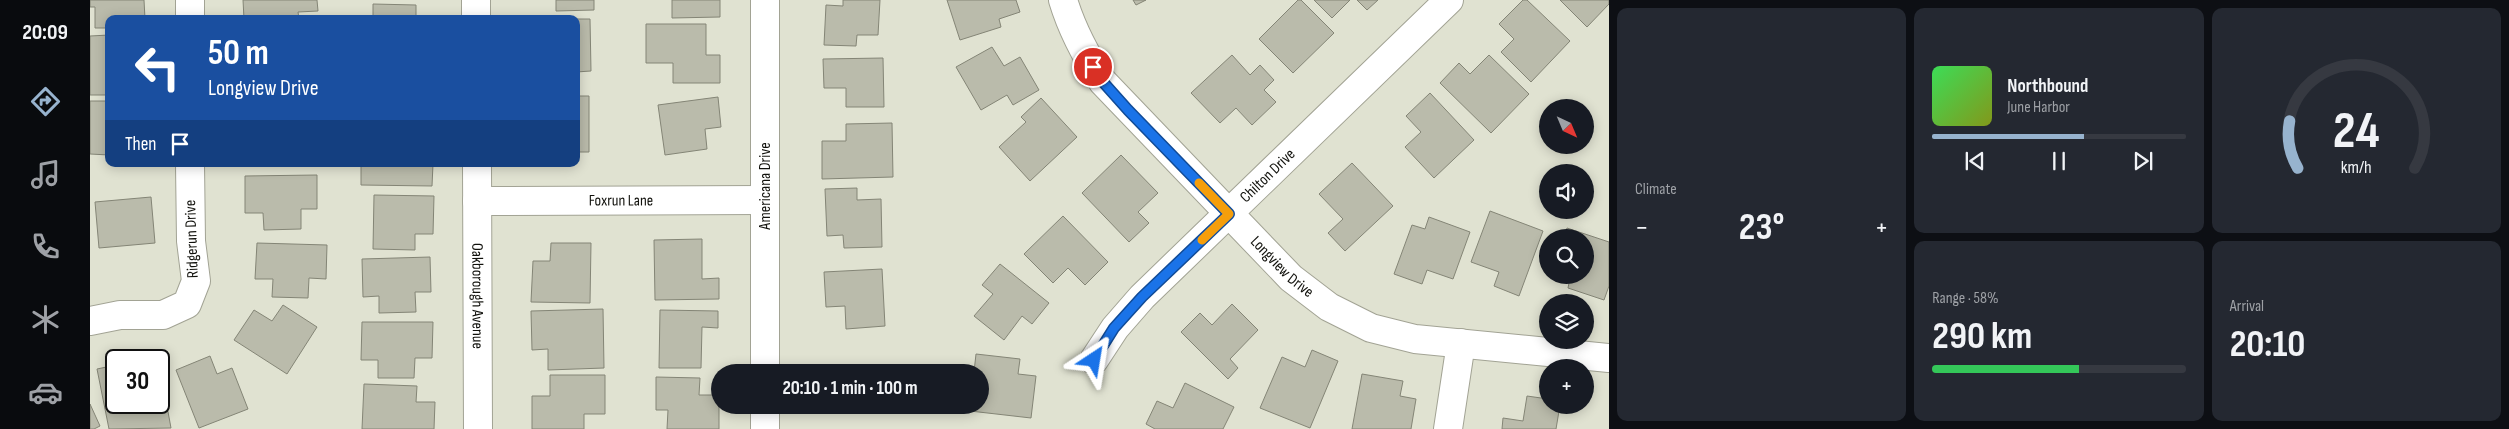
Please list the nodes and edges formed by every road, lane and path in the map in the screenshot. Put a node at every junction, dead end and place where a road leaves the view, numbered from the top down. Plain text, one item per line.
1 (190, 0) edge
2 (476, 0) edge
3 (764, 0) edge
4 (1063, 0) edge
5 (1449, 0) edge
6 (190, 15) edge
7 (476, 15) edge
8 (190, 167) edge
9 (477, 167) edge
10 (765, 200) junction
11 (477, 201) junction
12 (1229, 214) junction
13 (90, 321) edge
14 (1461, 343) junction
15 (1609, 358) edge
16 (1094, 360) dead end
17 (765, 364) edge
18 (765, 414) edge
19 (478, 429) edge
20 (766, 429) edge
21 (1448, 429) edge

1 - 6 street
2 - 7 street
3 - 10 street, Americana Drive
4 - 12 street, Longview Drive
5 - 12 street, Chilton Drive
8 - 13 street, Ridgerun Drive
9 - 11 street, Oakborough Avenue
10 - 11 street, Foxrun Lane
10 - 17 street, Americana Drive
11 - 19 street, Oakborough Avenue
12 - 14 street, Longview Drive
12 - 16 street, Chilton Drive
14 - 15 street, Longview Drive
14 - 21 street
18 - 20 street

